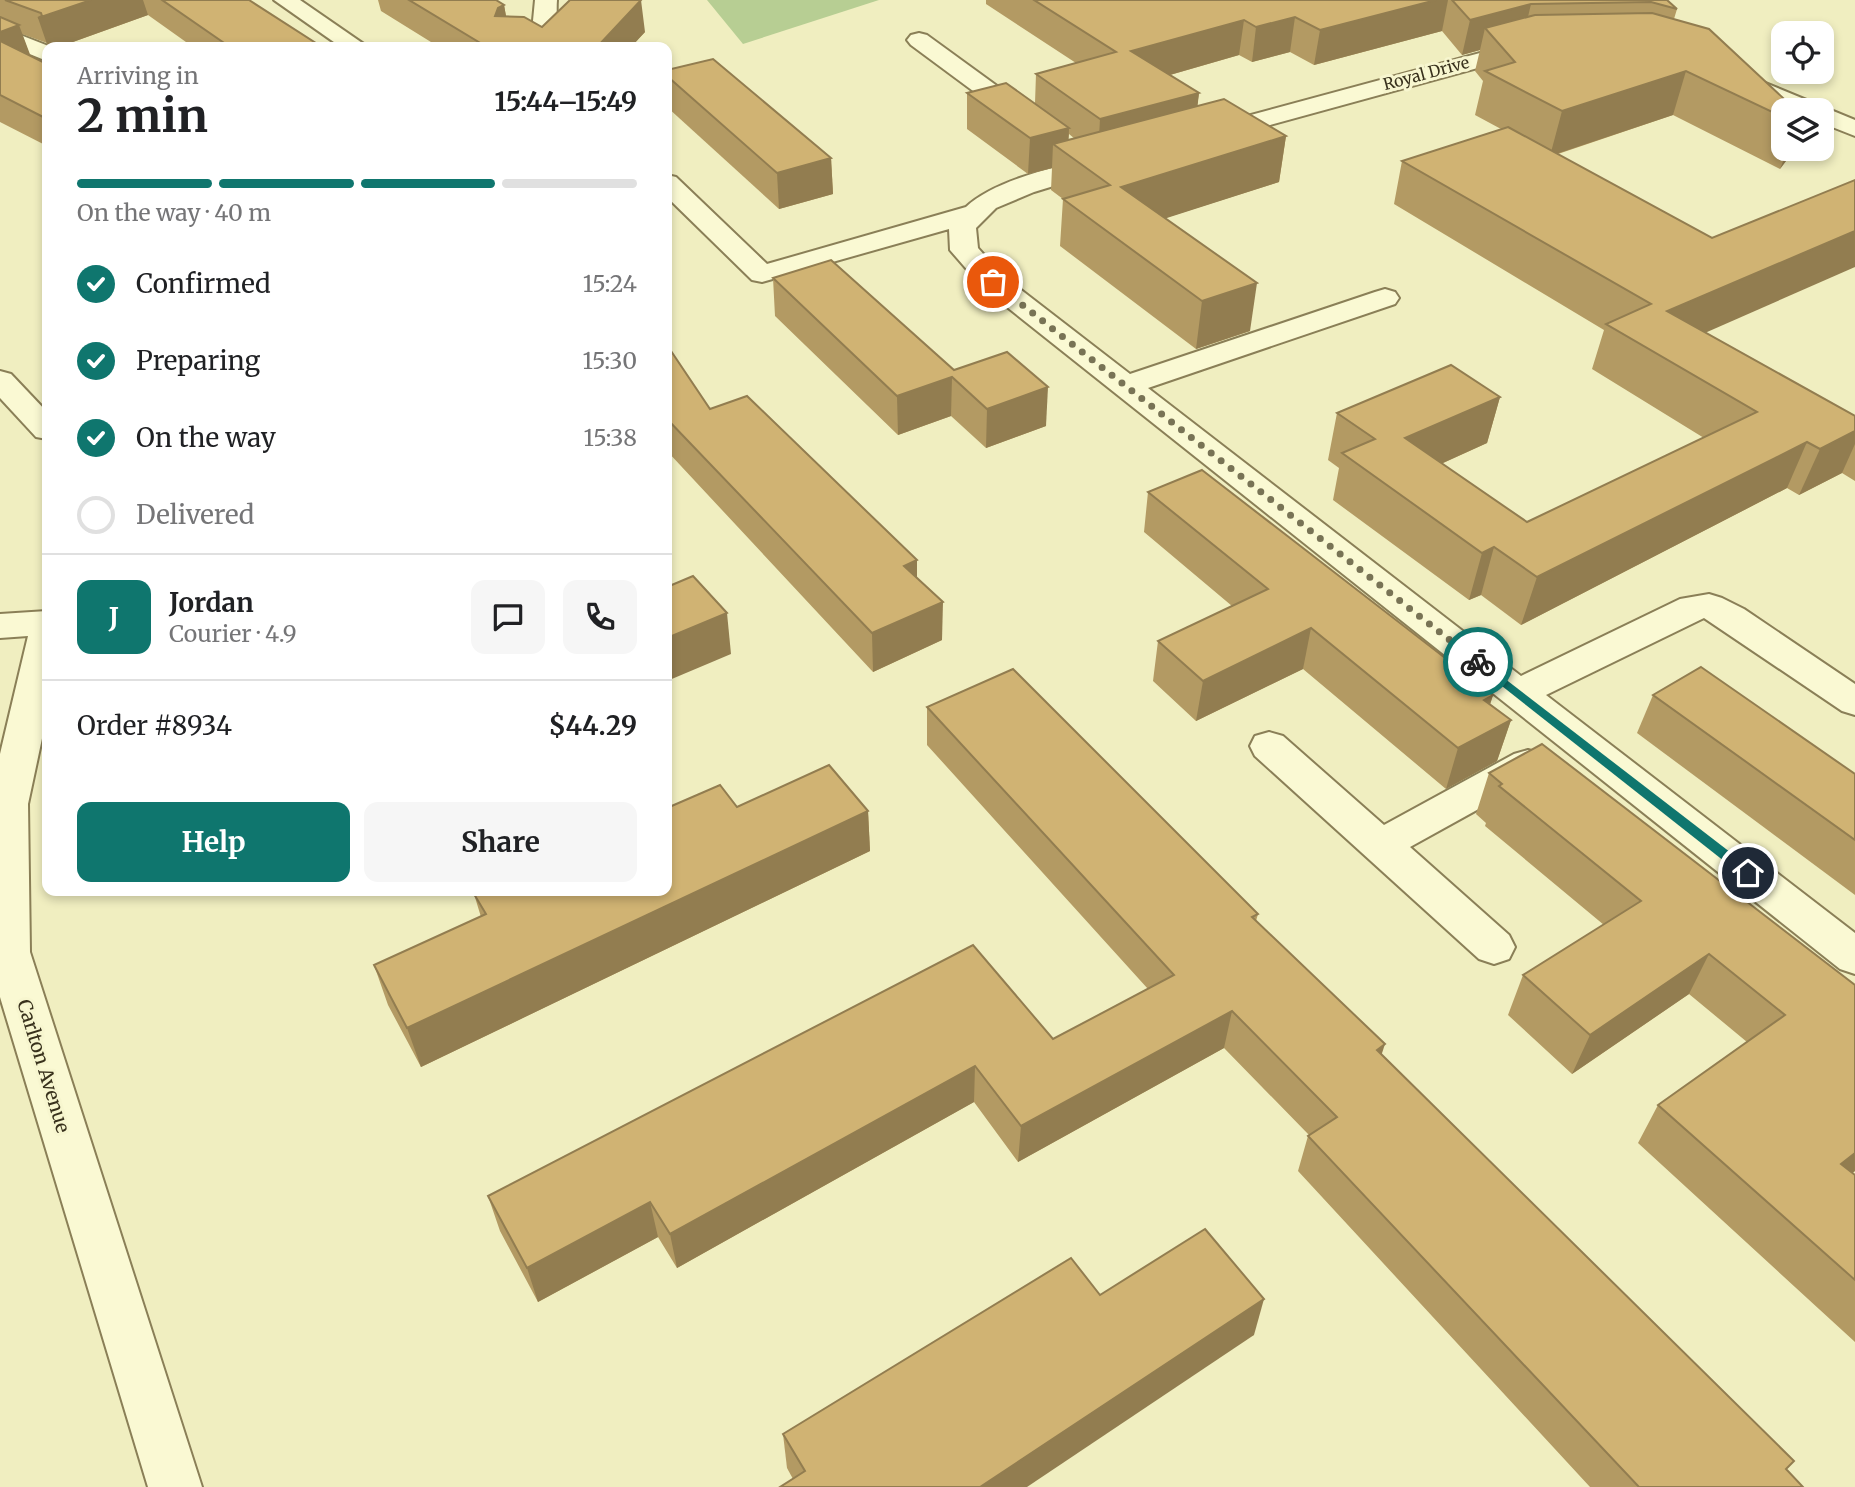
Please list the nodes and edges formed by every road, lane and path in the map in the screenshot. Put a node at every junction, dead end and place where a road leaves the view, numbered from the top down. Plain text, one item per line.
1 (285, 0) edge
2 (546, 0) edge
3 (0, 34) edge
4 (919, 40) dead end
5 (348, 42) edge
6 (526, 42) edge
7 (1550, 47) edge
8 (42, 52) edge
9 (1715, 68) edge
10 (1784, 98) edge
11 (1834, 119) edge
12 (1855, 128) edge
13 (1048, 135) edge
14 (1185, 140) edge
15 (1120, 158) edge
16 (672, 188) edge
17 (976, 213) junction
18 (1385, 298) dead end
19 (1125, 386) junction
20 (3, 387) edge
21 (42, 425) edge
22 (42, 623) edge
23 (0, 626) edge
24 (42, 656) edge
25 (1518, 693) junction
26 (1855, 702) edge
27 (1576, 738) junction
28 (1269, 746) dead end
29 (1381, 845) junction
30 (1494, 947) dead end
31 (1855, 957) edge
32 (175, 1487) edge

1 - 5 street
2 - 6 street
3 - 8 street
4 - 13 street
7 - 14 street, Royal Drive
9 - 10 street
11 - 12 street
15 - 17 street
16 - 17 street
17 - 19 street
18 - 19 street
19 - 25 street
20 - 21 street
22 - 23 street
24 - 32 street, Carlton Avenue
25 - 26 street
25 - 27 street
27 - 29 street
27 - 31 street
28 - 29 street
29 - 30 street

